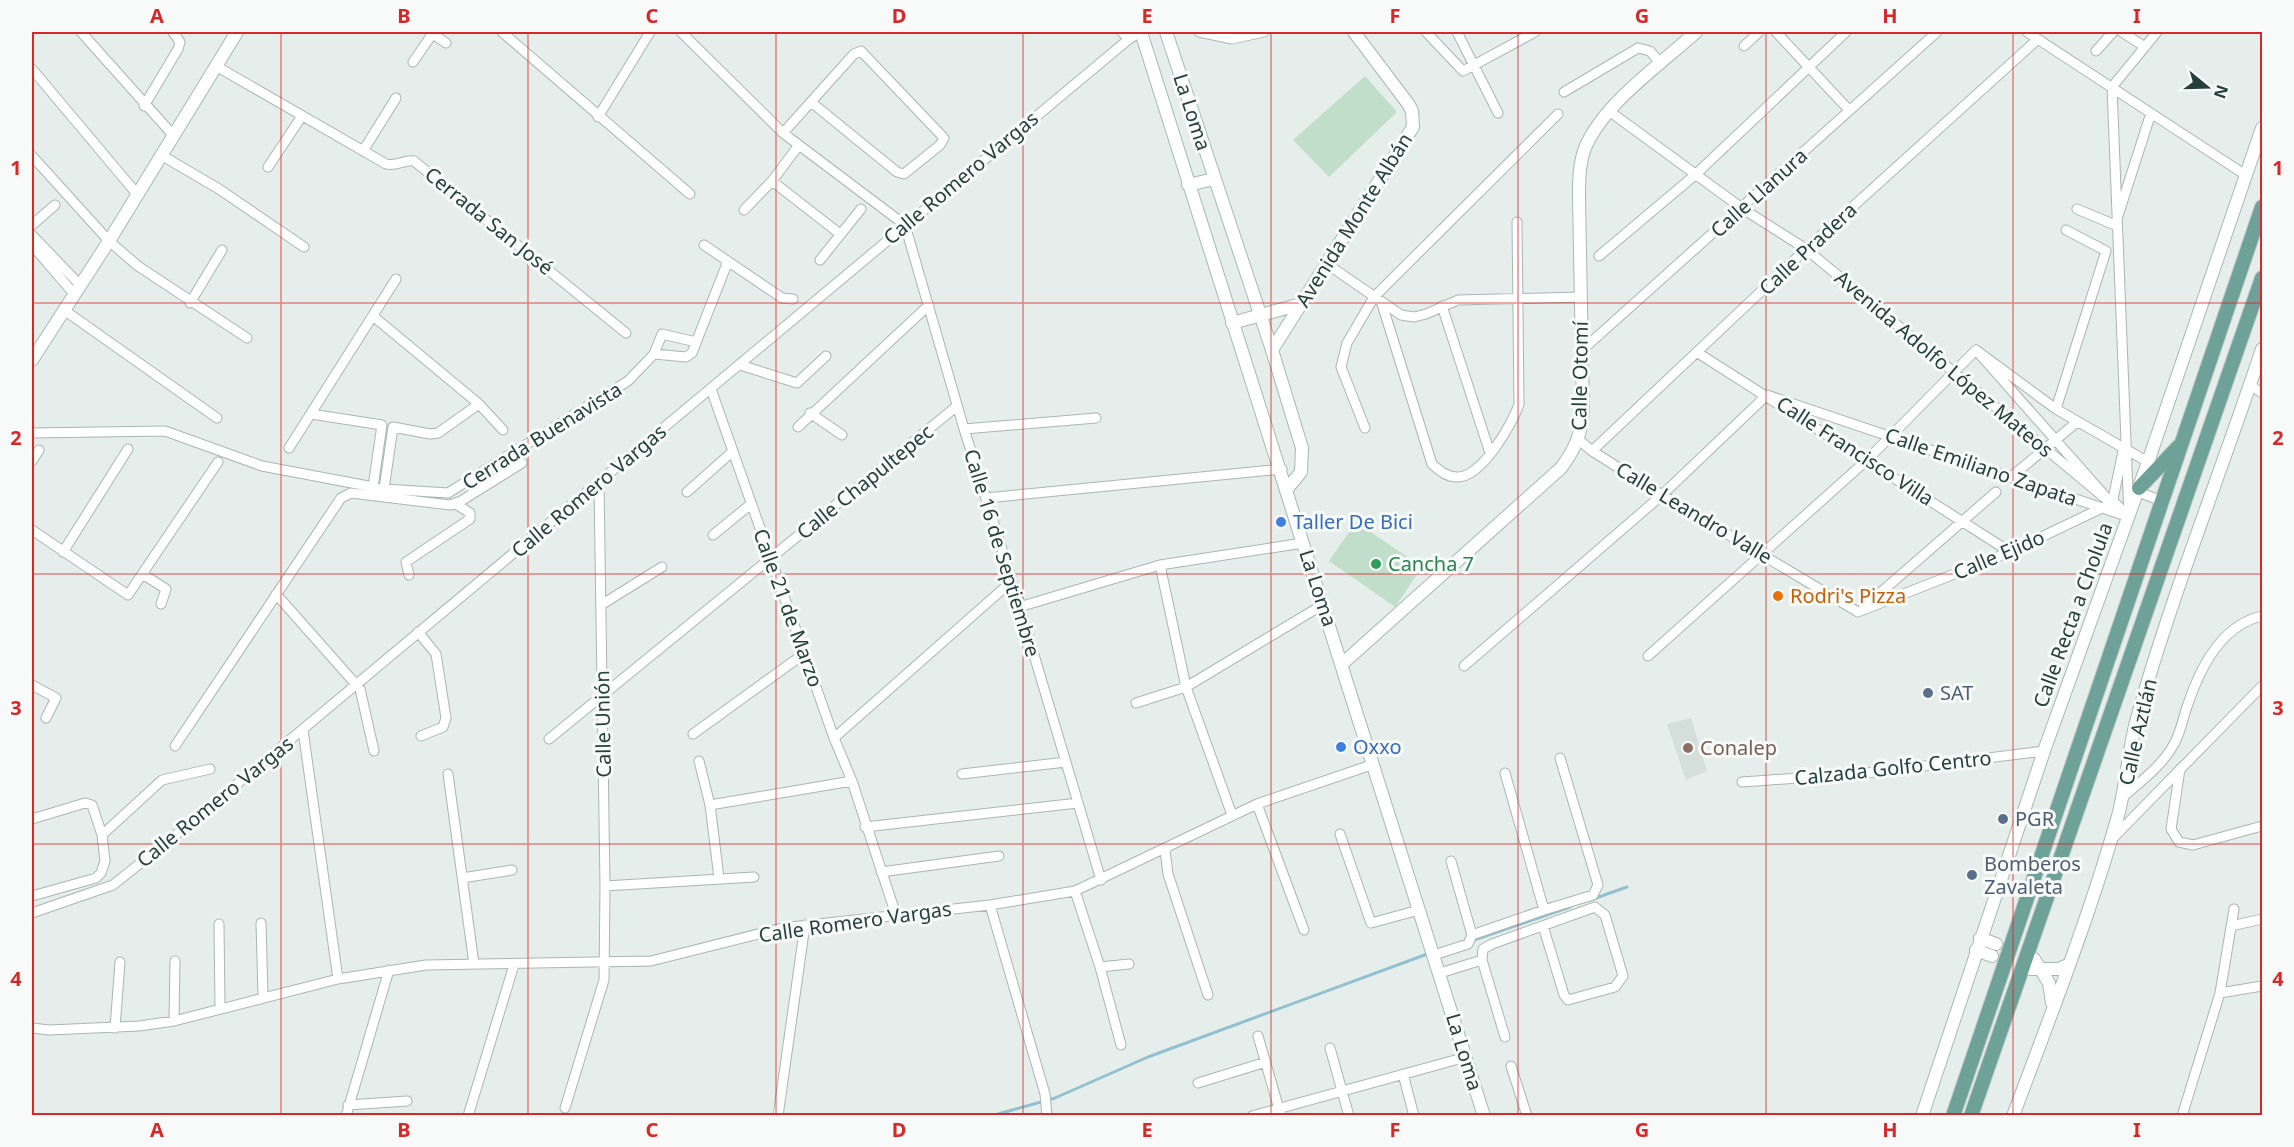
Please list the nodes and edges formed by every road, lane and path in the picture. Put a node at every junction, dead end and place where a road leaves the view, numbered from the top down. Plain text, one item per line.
1 (81, 32) edge
2 (173, 32) edge
3 (237, 32) edge
4 (432, 32) edge
5 (502, 32) edge
6 (650, 32) edge
7 (681, 32) edge
8 (1141, 32) edge
9 (1166, 32) edge
10 (1199, 32) edge
11 (1264, 32) edge
12 (1354, 32) edge
13 (1426, 32) edge
14 (1457, 32) edge
15 (1535, 32) edge
16 (1696, 32) edge
17 (1759, 32) edge
18 (1776, 32) edge
19 (1846, 32) edge
20 (1937, 32) edge
21 (2027, 32) edge
22 (2114, 32) edge
23 (2122, 32) edge
24 (2157, 32) edge
25 (1125, 35) edge
26 (2038, 39) junction
27 (446, 43) dead end
28 (1744, 46) dead end
29 (2145, 47) junction
30 (2096, 51) dead end
31 (413, 62) dead end
32 (1473, 64) junction
33 (1661, 64) junction
34 (216, 66) junction
35 (1809, 66) junction
36 (32, 69) edge
37 (2112, 87) junction
38 (1564, 92) dead end
39 (396, 98) dead end
40 (811, 102) junction
41 (144, 106) junction
42 (1849, 110) junction
43 (1608, 111) junction
44 (1498, 113) dead end
45 (2151, 113) junction
46 (1558, 114) dead end
47 (302, 116) junction
48 (598, 117) junction
49 (2262, 128) edge
50 (783, 133) junction
51 (173, 135) junction
52 (799, 145) junction
53 (363, 151) junction
54 (161, 155) junction
55 (32, 156) edge
56 (268, 168) dead end
57 (1695, 175) junction
58 (2247, 176) junction
59 (1214, 179) junction
60 (772, 181) junction
61 (1188, 185) junction
62 (137, 194) junction
63 (690, 194) dead end
64 (55, 204) dead end
65 (2262, 207) edge
66 (1743, 209) junction
67 (2077, 209) dead end
68 (744, 210) dead end
69 (861, 210) dead end
70 (2116, 221) junction
71 (1517, 222) dead end
72 (32, 225) edge
73 (905, 225) junction
74 (2066, 230) dead end
75 (840, 234) junction
76 (32, 235) edge
77 (109, 241) junction
78 (704, 245) dead end
79 (34, 246) edge
80 (304, 247) dead end
81 (1806, 249) junction
82 (222, 250) dead end
83 (1599, 256) dead end
84 (820, 260) dead end
85 (728, 261) junction
86 (1327, 264) junction
87 (2262, 278) edge
88 (396, 279) dead end
89 (77, 290) junction
90 (1374, 297) junction
91 (1580, 297) junction
92 (793, 299) dead end
93 (1518, 300) junction
94 (190, 303) junction
95 (1301, 304) junction
96 (1382, 304) junction
97 (928, 305) junction
98 (1442, 306) junction
99 (64, 310) junction
100 (1259, 314) junction
101 (373, 316) junction
102 (1233, 323) junction
103 (626, 333) dead end
104 (247, 338) dead end
105 (696, 342) junction
106 (1272, 350) junction
107 (1976, 350) junction
108 (1580, 352) junction
109 (1698, 353) junction
110 (654, 354) junction
111 (2261, 355) edge
112 (826, 356) dead end
113 (32, 360) edge
114 (740, 365) junction
115 (1954, 373) junction
116 (2250, 385) junction
117 (711, 389) junction
118 (2262, 393) edge
119 (1767, 395) junction
120 (479, 404) junction
121 (957, 406) junction
122 (2056, 409) junction
123 (810, 412) junction
124 (310, 414) junction
125 (217, 418) dead end
126 (1096, 418) dead end
127 (2077, 422) junction
128 (798, 427) dead end
129 (1365, 428) dead end
130 (964, 429) junction
131 (503, 430) dead end
132 (32, 433) edge
133 (842, 435) dead end
134 (1890, 437) junction
135 (1579, 440) junction
136 (2056, 440) junction
137 (2182, 442) junction
138 (289, 448) dead end
139 (2046, 448) junction
140 (128, 449) dead end
141 (39, 450) dead end
142 (2125, 450) junction
143 (1592, 451) junction
144 (732, 452) junction
145 (1490, 453) junction
146 (1867, 460) junction
147 (32, 461) edge
148 (219, 462) dead end
149 (2148, 462) junction
150 (522, 463) dead end
151 (1282, 469) junction
152 (2011, 477) junction
153 (348, 482) junction
154 (600, 484) junction
155 (373, 487) junction
156 (384, 489) junction
157 (1287, 489) junction
158 (687, 492) dead end
159 (1996, 492) dead end
160 (2135, 492) junction
161 (346, 494) junction
162 (1662, 495) junction
163 (986, 498) junction
164 (2162, 501) junction
165 (2114, 503) junction
166 (456, 504) junction
167 (751, 504) junction
168 (2102, 508) junction
169 (2129, 517) junction
170 (1962, 520) junction
171 (32, 530) edge
172 (713, 536) dead end
173 (1303, 543) junction
174 (63, 552) junction
175 (2010, 552) junction
176 (1762, 554) junction
177 (771, 559) junction
178 (1160, 565) junction
179 (662, 567) dead end
180 (144, 575) junction
181 (409, 575) dead end
182 (1012, 581) junction
183 (276, 594) junction
184 (161, 603) dead end
185 (1324, 604) junction
186 (601, 606) junction
187 (1019, 607) junction
188 (1858, 612) junction
189 (2262, 616) edge
190 (418, 632) junction
191 (805, 653) junction
192 (1648, 656) dead end
193 (1342, 664) junction
194 (1464, 666) dead end
195 (356, 684) junction
196 (32, 685) edge
197 (2262, 686) edge
198 (1186, 687) junction
199 (603, 692) junction
200 (1136, 703) dead end
201 (46, 718) dead end
202 (303, 730) junction
203 (693, 734) dead end
204 (422, 736) dead end
205 (834, 738) junction
206 (549, 739) dead end
207 (175, 746) dead end
208 (2173, 747) junction
209 (374, 751) dead end
210 (2044, 751) junction
211 (1560, 758) dead end
212 (699, 761) dead end
213 (2188, 761) junction
214 (1066, 762) junction
215 (1374, 764) junction
216 (210, 769) dead end
217 (2180, 769) junction
218 (1505, 773) dead end
219 (448, 774) dead end
220 (962, 774) dead end
221 (852, 781) junction
222 (1742, 782) dead end
223 (2122, 798) junction
224 (1078, 803) junction
225 (1257, 804) junction
226 (710, 805) junction
227 (1232, 815) junction
228 (32, 819) edge
229 (2261, 825) edge
230 (866, 827) junction
231 (1340, 834) dead end
232 (102, 835) junction
233 (2110, 841) junction
234 (1165, 850) junction
235 (999, 856) dead end
236 (1451, 861) dead end
237 (512, 870) dead end
238 (881, 872) junction
239 (754, 877) dead end
240 (462, 878) junction
241 (719, 878) junction
242 (1101, 880) junction
243 (605, 886) junction
244 (1075, 891) junction
245 (32, 896) edge
246 (990, 905) junction
247 (2234, 909) dead end
248 (1419, 910) junction
249 (1544, 910) junction
250 (32, 913) edge
251 (896, 915) junction
252 (2262, 919) edge
253 (261, 922) dead end
254 (219, 924) dead end
255 (805, 925) junction
256 (1543, 926) junction
257 (2231, 926) junction
258 (1304, 930) dead end
259 (1472, 935) junction
260 (1978, 944) junction
261 (1994, 950) dead end
262 (1434, 955) junction
263 (1482, 960) junction
264 (175, 961) dead end
265 (120, 962) dead end
266 (603, 963) junction
267 (474, 964) junction
268 (514, 964) junction
269 (1129, 964) dead end
270 (2068, 965) junction
271 (1100, 967) junction
272 (389, 970) junction
273 (1440, 973) junction
274 (338, 979) junction
275 (2262, 986) edge
276 (2220, 993) junction
277 (1208, 995) dead end
278 (263, 996) junction
279 (220, 1008) junction
280 (2052, 1010) junction
281 (174, 1021) junction
282 (32, 1028) edge
283 (115, 1028) junction
284 (1258, 1036) dead end
285 (1505, 1037) dead end
286 (1121, 1046) dead end
287 (1330, 1048) dead end
288 (1466, 1057) junction
289 (1266, 1062) junction
290 (1511, 1066) dead end
291 (1403, 1074) junction
292 (1198, 1083) dead end
293 (1342, 1091) junction
294 (1979, 1092) junction
295 (407, 1101) dead end
296 (565, 1108) dead end
297 (347, 1111) edge
298 (1280, 1112) edge
299 (468, 1116) edge
300 (778, 1116) edge
301 (1047, 1116) edge
302 (1252, 1116) edge
303 (1349, 1116) edge
304 (1414, 1116) edge
305 (1484, 1116) edge
306 (1527, 1116) edge
307 (1922, 1116) edge
308 (1953, 1116) edge
309 (1971, 1116) edge
310 (1977, 1116) edge
311 (2013, 1116) edge
312 (2182, 1116) edge

1 - 41 street
2 - 41 street
3 - 34 street
4 - 27 street
4 - 31 street
5 - 48 street
6 - 48 street
7 - 50 street
8 - 25 street, Calle Romero Vargas
8 - 61 street
9 - 59 street, La Loma
10 - 11 street
12 - 86 street, Avenida Monte Albán
13 - 32 street
14 - 32 street
15 - 32 street
16 - 33 street, Calle Otomí
17 - 28 street
18 - 35 street
19 - 35 street
20 - 42 street, Calle Llanura
21 - 26 street
22 - 30 street
23 - 29 street
24 - 29 street
25 - 73 street, Calle Romero Vargas
26 - 37 street
26 - 81 street, Calle Pradera
29 - 37 street
32 - 44 street
33 - 38 street
33 - 43 street, Calle Otomí
34 - 47 street, Cerrada San José
34 - 51 street
35 - 42 street
35 - 57 street
36 - 62 street
37 - 45 street
37 - 70 street
39 - 53 street
40 - 40 street
40 - 50 street
41 - 51 street
42 - 66 street, Calle Llanura
43 - 57 street, Avenida Adolfo López Mateos
43 - 91 street, Calle Otomí
45 - 58 street
45 - 70 street
46 - 90 street
47 - 53 street, Cerrada San José
47 - 56 street
48 - 63 street
49 - 58 street, Calle Recta a Cholula
50 - 52 street
51 - 54 street
52 - 60 street
52 - 73 street
53 - 103 street, Cerrada San José
54 - 62 street
54 - 80 street
55 - 77 street
57 - 66 street, Avenida Adolfo López Mateos
57 - 83 street
58 - 149 street, Calle Recta a Cholula
59 - 61 street
59 - 100 street, La Loma
60 - 68 street
60 - 75 street
61 - 102 street
62 - 77 street
64 - 72 street
65 - 137 main road
66 - 81 street, Avenida Adolfo López Mateos
66 - 108 street, Calle Llanura
67 - 70 street
69 - 75 street
70 - 142 street
71 - 93 street
73 - 97 street, Calle 16 de Septiembre
73 - 114 street, Calle Romero Vargas
74 - 122 street
75 - 84 street
76 - 79 street
77 - 89 street
77 - 94 street
78 - 85 street
79 - 89 street
81 - 109 street, Calle Pradera
81 - 115 street, Avenida Adolfo López Mateos
82 - 94 street
85 - 92 street
85 - 105 street
86 - 90 street
86 - 95 street, Avenida Monte Albán
87 - 294 main road
88 - 101 street
89 - 99 street
90 - 96 street
90 - 129 street
91 - 93 street
91 - 108 street, Calle Otomí
93 - 98 street
93 - 145 street
94 - 104 street
95 - 100 street
95 - 106 street, Avenida Monte Albán
96 - 98 street
96 - 145 street
97 - 121 street, Calle 16 de Septiembre
97 - 123 street
98 - 145 street
99 - 113 street
99 - 125 street
100 - 102 street
100 - 106 street, La Loma
101 - 120 street
101 - 124 street
102 - 151 street
105 - 110 street
105 - 110 street, Cerrada Buenavista
106 - 157 street, La Loma
107 - 115 street
107 - 122 street, Avenida Adolfo López Mateos
107 - 136 street, Avenida Adolfo López Mateos
108 - 135 street, Calle Otomí
109 - 119 street, Calle Francisco Villa
109 - 143 street, Calle Pradera
110 - 156 street, Cerrada Buenavista
111 - 116 street, Calle Aztlán
112 - 114 street
114 - 117 street, Calle Romero Vargas
115 - 134 street
115 - 139 street, Avenida Adolfo López Mateos
116 - 118 street
116 - 223 street, Calle Aztlán
117 - 144 street, Calle 21 de Marzo
117 - 154 street, Calle Romero Vargas
119 - 134 street, Calle Emiliano Zapata
119 - 146 street, Calle Francisco Villa
119 - 162 street
120 - 131 street
120 - 156 street
121 - 130 street, Calle 16 de Septiembre
121 - 177 street, Calle Chapultepec
122 - 127 street, Avenida Adolfo López Mateos
123 - 128 street
123 - 133 street
124 - 138 street
124 - 155 street
126 - 130 street
127 - 136 street
127 - 142 street, Avenida Adolfo López Mateos
130 - 163 street, Calle 16 de Septiembre
132 - 153 street, Cerrada Buenavista
134 - 146 street
134 - 152 street, Calle Emiliano Zapata
135 - 143 street
135 - 193 street, Calle Otomí
136 - 139 street
136 - 165 street, Avenida Adolfo López Mateos
137 - 160 main road
137 - 164 main road
139 - 152 street
139 - 165 street, Avenida Adolfo López Mateos
140 - 174 street
141 - 147 street
142 - 149 street, Avenida Adolfo López Mateos
142 - 160 street
142 - 165 street
143 - 162 street, Calle Leandro Valle
144 - 158 street
144 - 167 street, Calle 21 de Marzo
146 - 170 street, Calle Francisco Villa
146 - 176 street
148 - 180 street
149 - 160 street, Calle Recta a Cholula
150 - 166 street
151 - 157 street
151 - 163 street
152 - 168 street, Calle Emiliano Zapata
153 - 155 street, Cerrada Buenavista
153 - 161 street
154 - 186 street, Calle Unión
154 - 190 street, Calle Romero Vargas
155 - 156 street, Cerrada Buenavista
157 - 173 street, La Loma
159 - 170 street
160 - 164 street
160 - 165 street, Calle Ejido
160 - 169 street, Calle Recta a Cholula
161 - 166 street
161 - 183 street
162 - 176 street, Calle Leandro Valle
162 - 194 street
163 - 182 street, Calle 16 de Septiembre
164 - 308 main road
165 - 168 street, Calle Ejido
165 - 169 street, Avenida Adolfo López Mateos
166 - 181 street
167 - 172 street
167 - 177 street, Calle 21 de Marzo
168 - 169 street, Calle Emiliano Zapata
168 - 175 street, Calle Ejido
169 - 210 street, Calle Recta a Cholula
170 - 175 street, Calle Francisco Villa
170 - 188 street
171 - 174 street
173 - 178 street
173 - 185 street, La Loma
174 - 180 street
175 - 188 street, Calle Ejido
176 - 188 street, Calle Leandro Valle
176 - 192 street
177 - 191 street, Calle 21 de Marzo
177 - 199 street, Calle Chapultepec
178 - 187 street
178 - 198 street
179 - 186 street
180 - 184 street
182 - 187 street, Calle 16 de Septiembre
182 - 205 street
183 - 195 street
183 - 207 street
185 - 193 street, La Loma
185 - 198 street
186 - 199 street, Calle Unión
187 - 214 street, Calle 16 de Septiembre
189 - 208 street
190 - 195 street, Calle Romero Vargas
190 - 204 street
191 - 203 street
191 - 205 street, Calle 21 de Marzo
193 - 215 street, La Loma
195 - 202 street, Calle Romero Vargas
195 - 209 street
196 - 201 street
197 - 213 street
198 - 200 street
198 - 227 street
199 - 206 street, Calle Chapultepec
199 - 243 street, Calle Unión
202 - 250 street, Calle Romero Vargas
202 - 274 street
205 - 221 street, Calle 21 de Marzo
208 - 213 street
208 - 223 street
210 - 222 street, Calzada Golfo Centro
210 - 260 street, Calle Recta a Cholula
211 - 249 street
212 - 226 street
213 - 217 street
214 - 220 street
214 - 224 street, Calle 16 de Septiembre
215 - 225 street, Calle Romero Vargas
215 - 248 street, La Loma
216 - 232 street
217 - 229 street
217 - 233 street
218 - 249 street
219 - 240 street
221 - 226 street
221 - 230 street, Calle 21 de Marzo
223 - 233 street, Calle Aztlán
224 - 230 street
224 - 242 street, Calle 16 de Septiembre
225 - 227 street, Calle Romero Vargas
225 - 258 street
226 - 241 street
227 - 234 street, Calle Romero Vargas
228 - 232 street
230 - 238 street, Calle 21 de Marzo
231 - 248 street
232 - 245 street
233 - 270 street, Calle Aztlán
234 - 242 street, Calle Romero Vargas
234 - 277 street
235 - 238 street
236 - 259 street
237 - 240 street
238 - 251 street, Calle 21 de Marzo
239 - 241 street
240 - 267 street
241 - 243 street
242 - 244 street, Calle Romero Vargas
243 - 266 street, Calle Unión
244 - 246 street, Calle Romero Vargas
244 - 271 street
246 - 251 street, Calle Romero Vargas
246 - 301 street
247 - 257 street
248 - 262 street, La Loma
249 - 259 street
251 - 255 street, Calle Romero Vargas
252 - 257 street
253 - 278 street
254 - 279 street
255 - 266 street, Calle Romero Vargas
255 - 300 street
256 - 256 street
256 - 263 street
257 - 276 street
259 - 262 street
260 - 261 street
260 - 307 street, Calle Recta a Cholula
262 - 273 street, La Loma
263 - 273 street
263 - 285 street
264 - 281 street
265 - 283 street
266 - 268 street, Calle Romero Vargas
266 - 296 street, Calle Unión
267 - 268 street, Calle Romero Vargas
267 - 272 street, Calle Romero Vargas
268 - 299 street
269 - 271 street
270 - 280 street, Calle Aztlán
270 - 280 street
271 - 286 street
272 - 274 street, Calle Romero Vargas
272 - 297 street
273 - 288 street, La Loma
274 - 278 street, Calle Romero Vargas
275 - 276 street
276 - 312 street
278 - 279 street, Calle Romero Vargas
279 - 281 street, Calle Romero Vargas
280 - 311 street, Calle Aztlán
281 - 283 street, Calle Romero Vargas
282 - 283 street, Calle Romero Vargas
284 - 289 street
287 - 293 street
288 - 291 street
288 - 305 street, La Loma
289 - 292 street
289 - 298 street
290 - 306 street
291 - 293 street
291 - 304 street
293 - 298 street
293 - 303 street
294 - 309 main road
294 - 310 street
295 - 297 street
298 - 302 street

